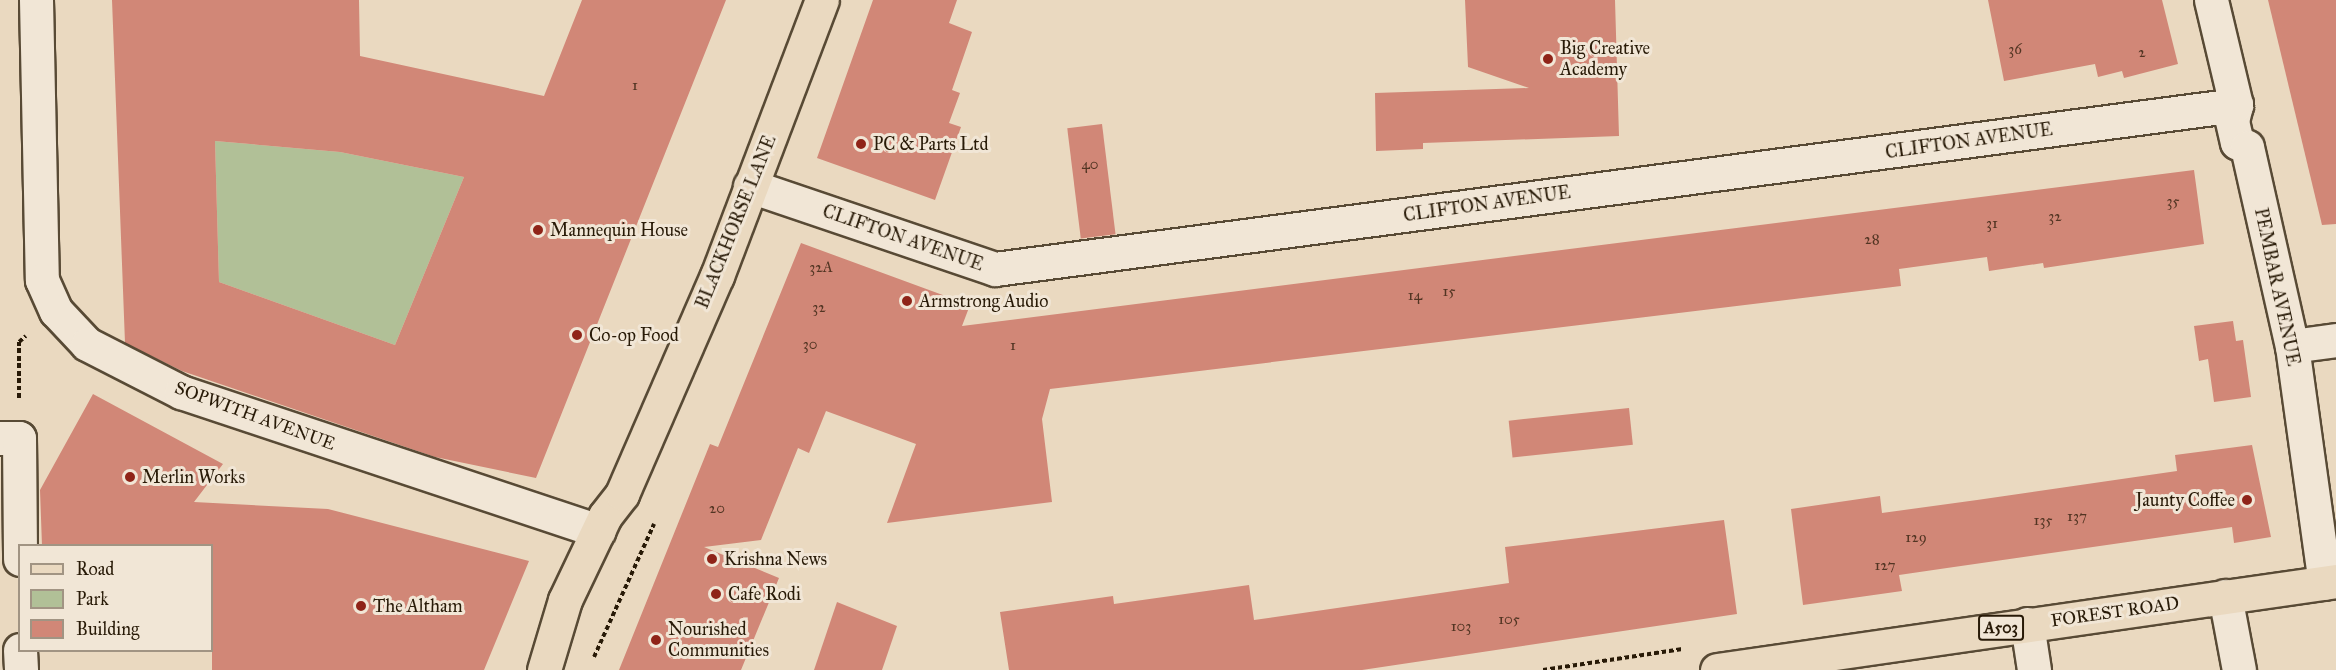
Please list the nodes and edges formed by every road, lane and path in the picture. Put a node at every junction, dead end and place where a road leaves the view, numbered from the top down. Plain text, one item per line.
1 (36, 0) edge
2 (822, 0) edge
3 (2211, 0) edge
4 (2236, 105) junction
5 (750, 186) junction
6 (56, 311) junction
7 (2336, 340) edge
8 (2292, 346) junction
9 (10, 438) edge
10 (598, 531) junction
11 (19, 544) edge
12 (633, 568) dead end
13 (2331, 582) edge
14 (2225, 596) junction
15 (2027, 624) junction
16 (21, 652) edge
17 (592, 660) dead end
18 (21, 670) edge
19 (544, 670) edge
20 (1717, 670) edge
21 (2034, 670) edge
22 (2239, 670) edge

1 - 6 street, SOPWITH AVENUE
2 - 5 main road, BLACKHORSE LANE
3 - 4 street, PEMBAR AVENUE
4 - 5 street, CLIFTON AVENUE
4 - 8 street, PEMBAR AVENUE
5 - 10 main road, BLACKHORSE LANE
6 - 9 path
6 - 10 street, SOPWITH AVENUE
7 - 8 street
8 - 13 street, PEMBAR AVENUE
9 - 11 street
10 - 19 main road, BLACKHORSE LANE
12 - 17 path
13 - 14 main road, FOREST ROAD / A503
14 - 15 main road, FOREST ROAD / A503
14 - 22 street
15 - 20 main road, FOREST ROAD / A503
15 - 21 street
16 - 18 street

